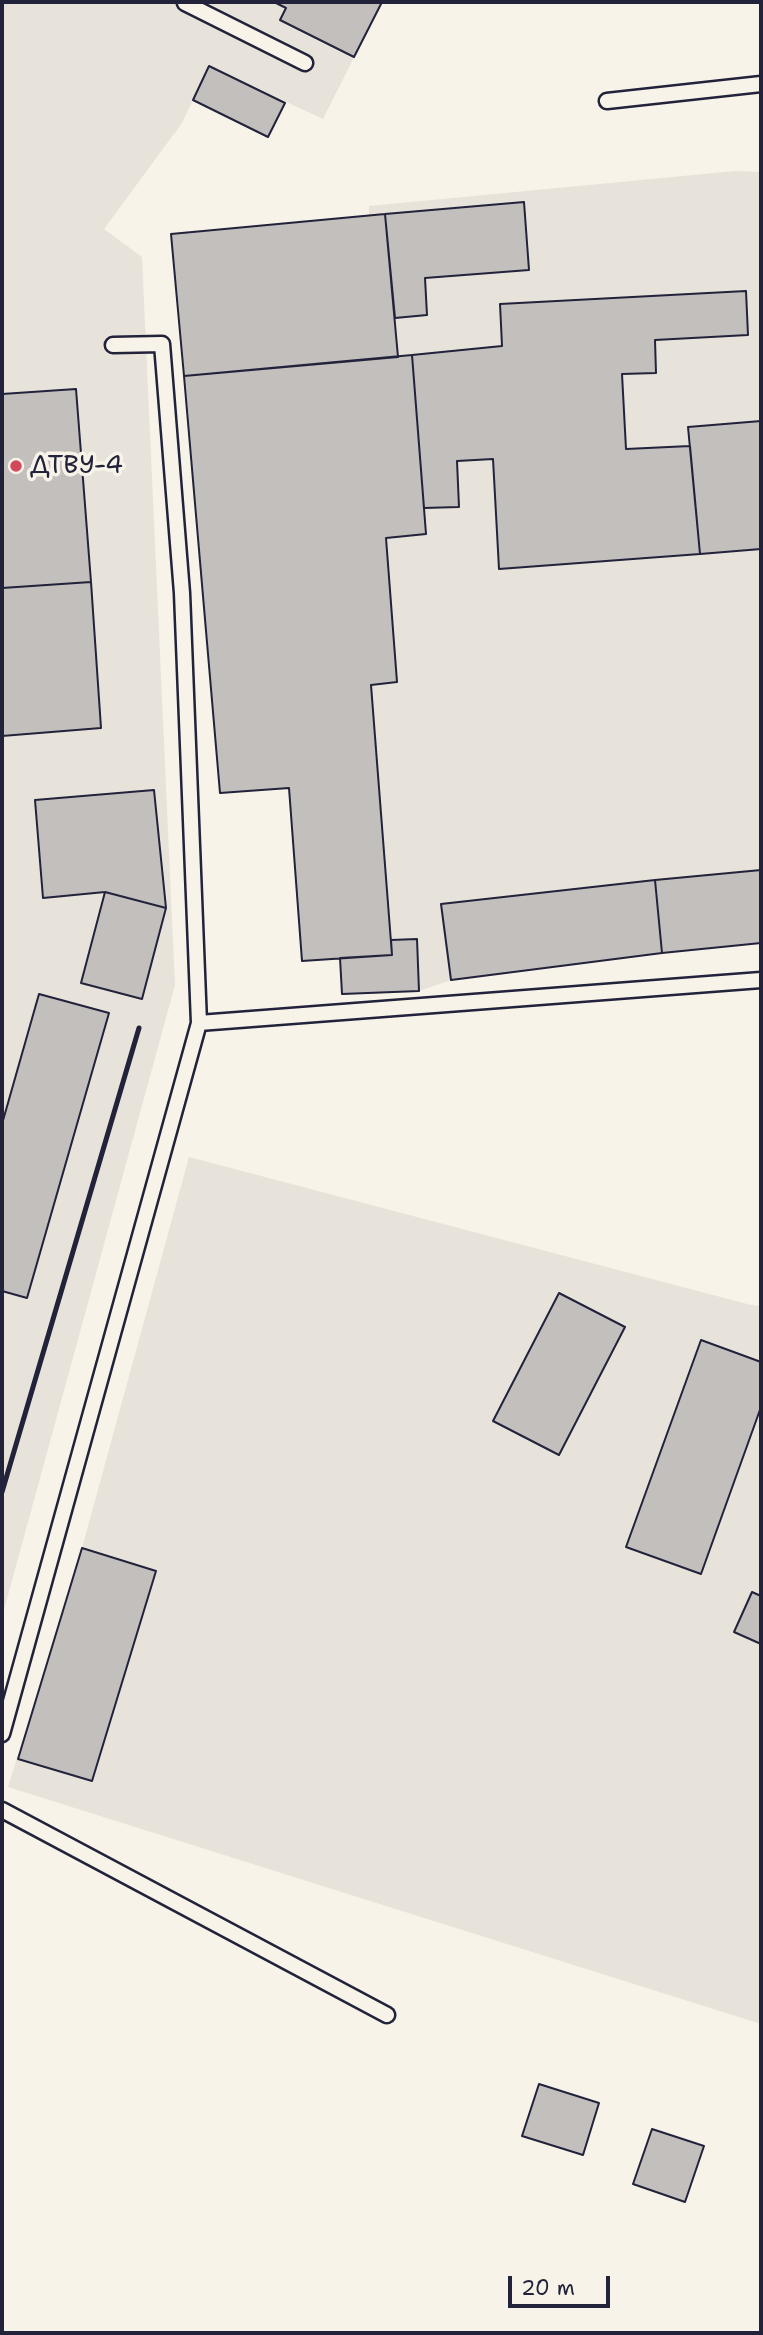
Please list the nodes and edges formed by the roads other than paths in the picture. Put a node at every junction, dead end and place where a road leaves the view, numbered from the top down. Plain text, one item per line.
1 (184, 3) edge
2 (304, 63) dead end
3 (761, 84) edge
4 (607, 101) dead end
5 (113, 345) dead end
6 (761, 980) edge
7 (199, 1023) junction
8 (2, 1734) edge
9 (2, 1810) edge
10 (387, 2015) dead end

1 - 2 lane
3 - 4 lane
5 - 7 lane
6 - 7 lane
7 - 8 lane
9 - 10 lane

